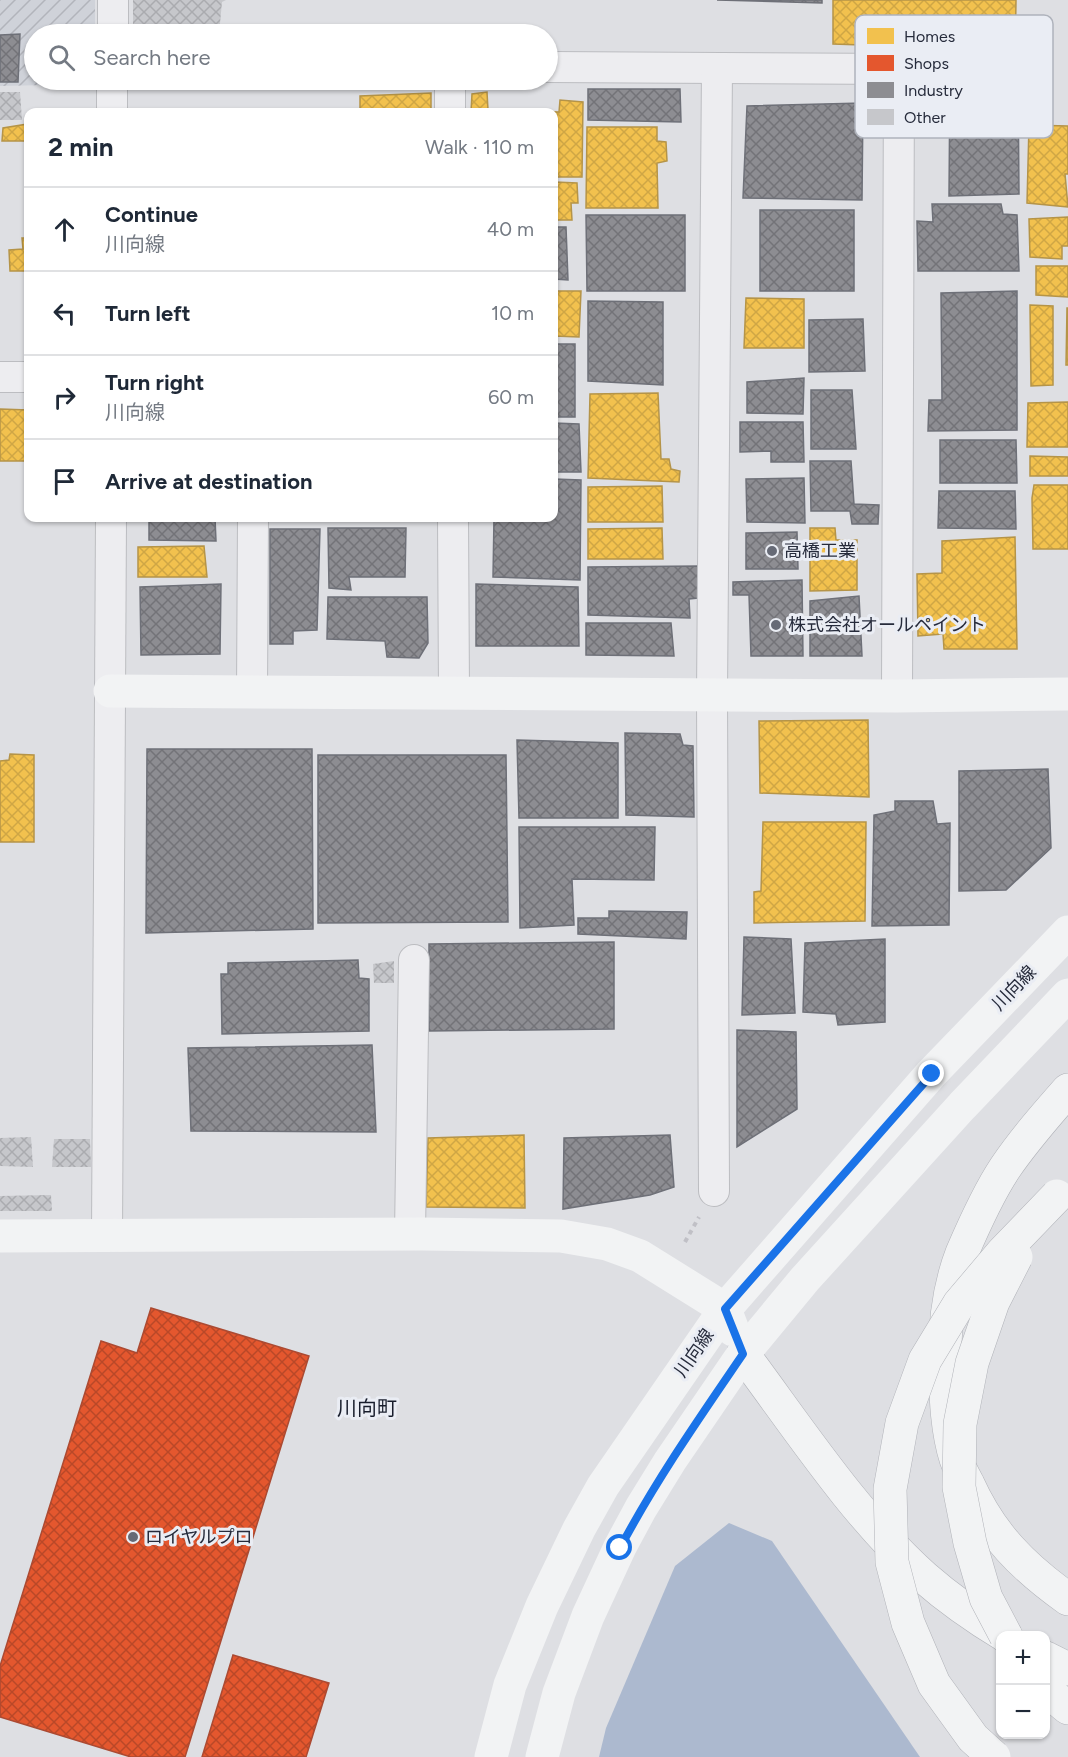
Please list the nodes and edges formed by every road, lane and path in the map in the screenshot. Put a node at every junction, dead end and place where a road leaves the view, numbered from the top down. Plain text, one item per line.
1 (113, 0) edge
2 (113, 24) edge
3 (558, 67) edge
4 (717, 68) junction
5 (855, 69) edge
6 (112, 90) edge
7 (450, 90) edge
8 (112, 108) edge
9 (450, 108) edge
10 (898, 138) edge
11 (0, 377) edge
12 (24, 377) edge
13 (111, 522) edge
14 (253, 522) edge
15 (453, 522) edge
16 (110, 691) junction
17 (252, 692) junction
18 (454, 693) junction
19 (1068, 694) edge
20 (712, 695) junction
21 (897, 696) junction
22 (1068, 932) edge
23 (414, 960) dead end
24 (1068, 995) edge
25 (1068, 1022) edge
26 (1068, 1090) edge
27 (963, 1106) junction
28 (1063, 1190) edge
29 (714, 1191) dead end
30 (410, 1234) junction
31 (0, 1236) edge
32 (107, 1236) junction
33 (725, 1309) junction
34 (743, 1354) junction
35 (1068, 1599) edge
36 (999, 1631) edge
37 (1004, 1631) edge
38 (1050, 1660) edge
39 (1068, 1669) edge
40 (1050, 1693) edge
41 (1068, 1708) edge
42 (491, 1757) edge
43 (542, 1757) edge
44 (994, 1757) edge

1 - 2 street
3 - 4 street
4 - 5 street
4 - 20 street
6 - 8 street
7 - 9 street
10 - 21 street
11 - 12 street
13 - 16 street
14 - 17 street
15 - 18 street
16 - 17 main road
16 - 32 street
17 - 18 main road
18 - 20 main road
19 - 21 main road
20 - 21 main road
20 - 29 street
22 - 33 main road, 川向線
23 - 30 street
24 - 27 main road
25 - 27 main road
26 - 35 main road
27 - 34 main road
28 - 37 main road, bridge
28 - 44 main road, bridge
30 - 32 main road
30 - 33 main road
31 - 32 main road
33 - 34 main road
33 - 42 main road, 川向線
34 - 36 main road
34 - 43 main road
38 - 39 main road
40 - 41 main road

